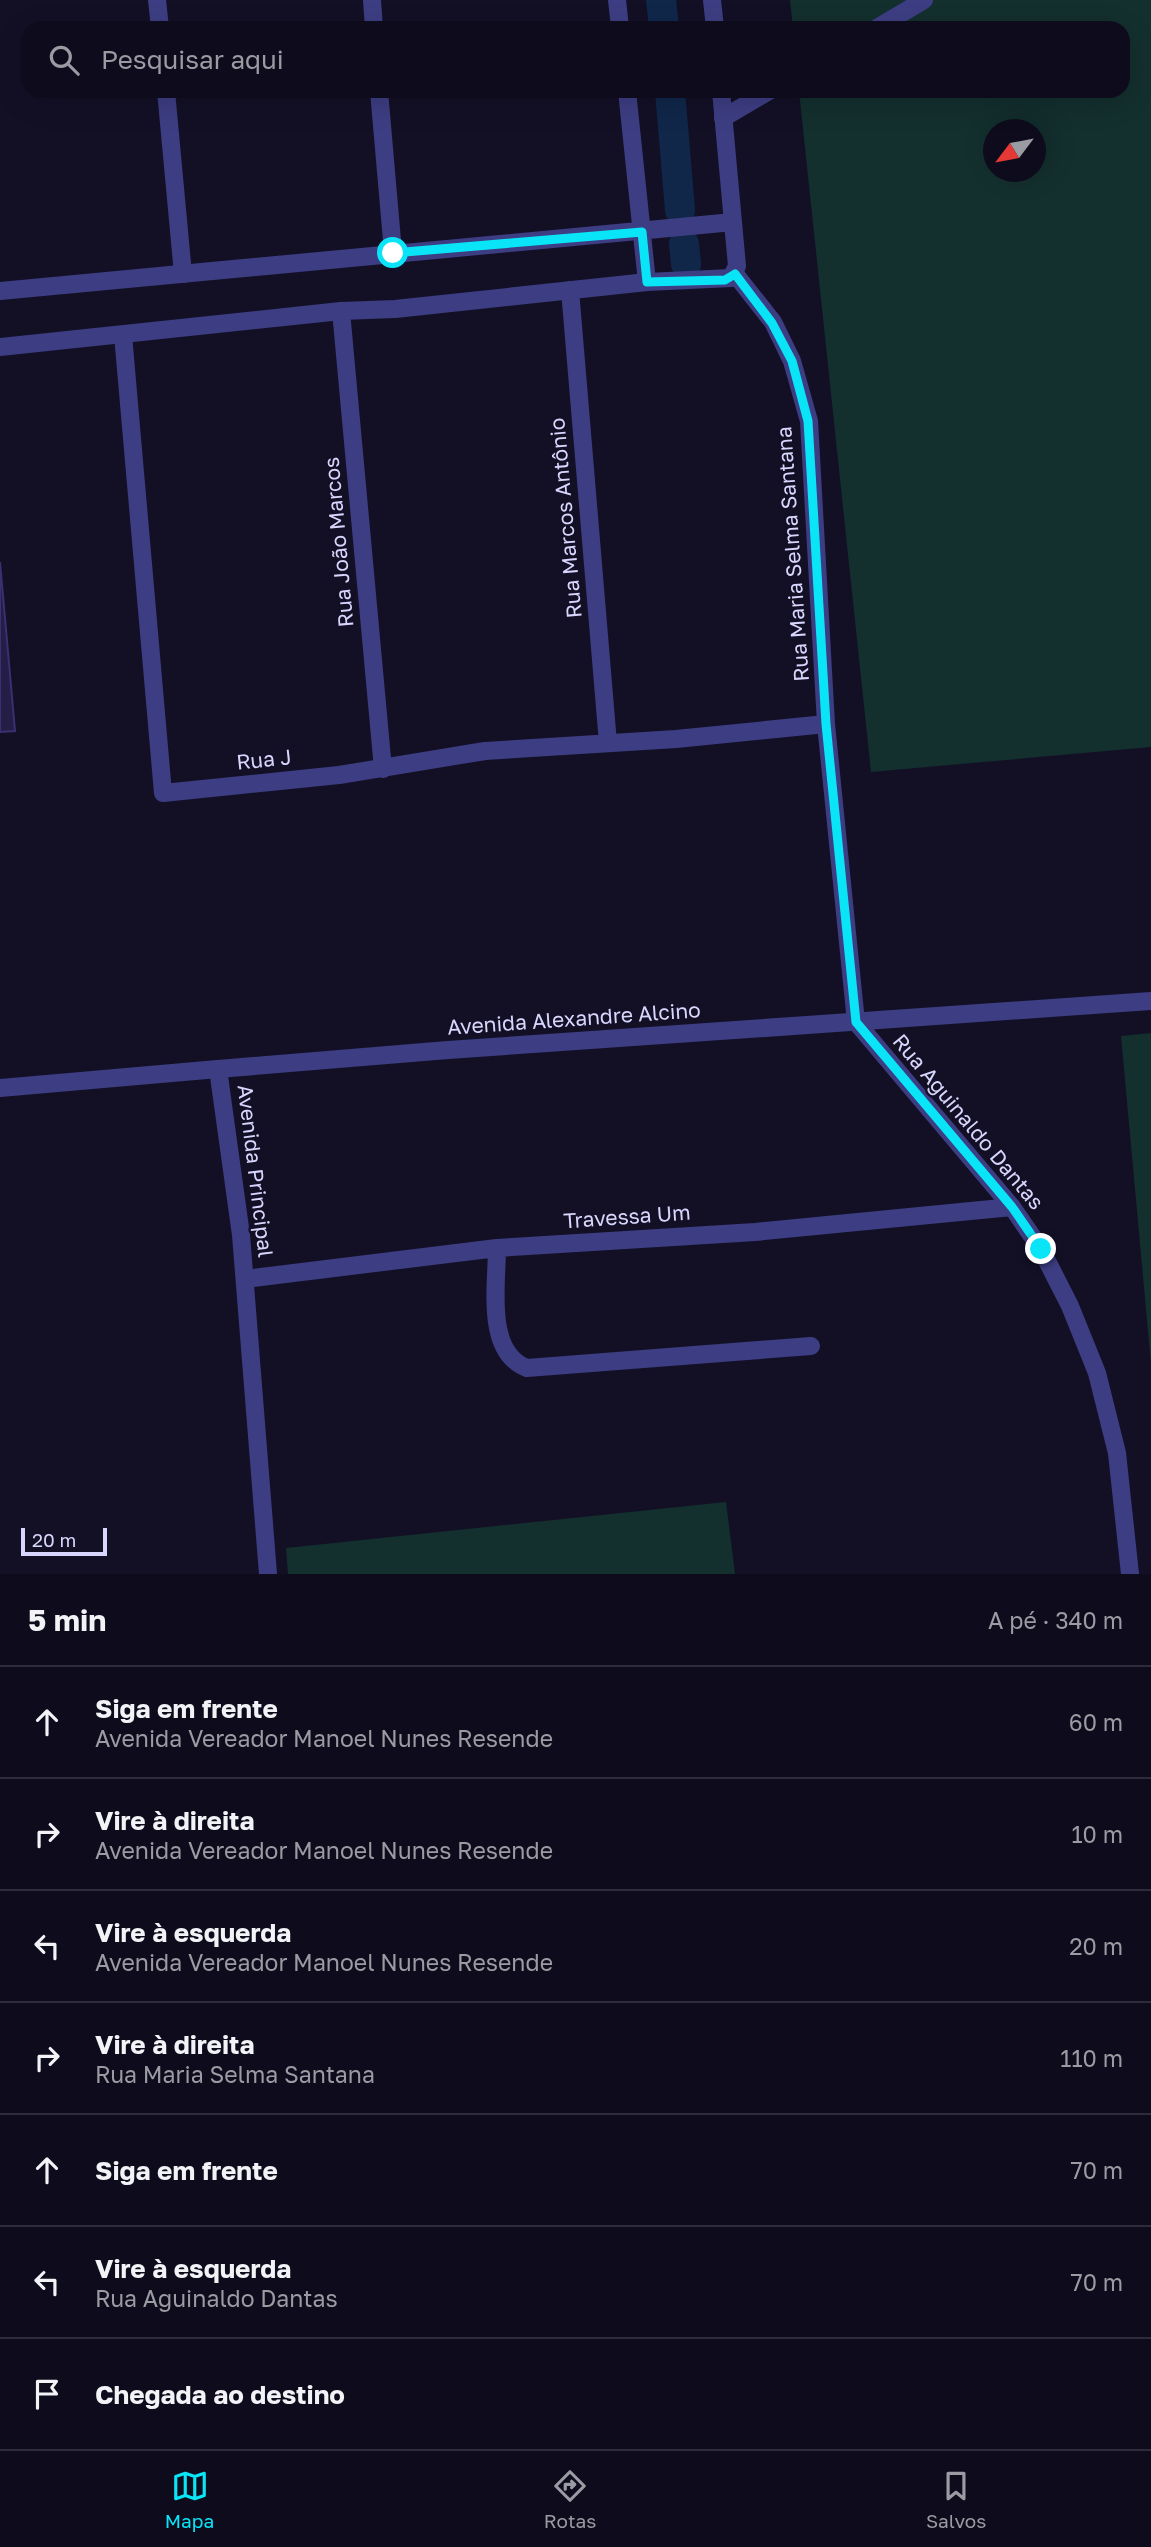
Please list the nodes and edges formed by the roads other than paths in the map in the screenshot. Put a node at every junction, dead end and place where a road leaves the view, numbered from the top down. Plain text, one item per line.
1 (158, 0) edge
2 (372, 0) edge
3 (617, 0) edge
4 (712, 0) edge
5 (925, 0) edge
6 (160, 21) edge
7 (374, 21) edge
8 (619, 21) edge
9 (714, 21) edge
10 (889, 21) edge
11 (167, 98) edge
12 (381, 98) edge
13 (628, 98) edge
14 (722, 98) edge
15 (757, 98) edge
16 (723, 118) junction
17 (733, 222) junction
18 (642, 232) junction
19 (393, 253) junction
20 (183, 274) junction
21 (735, 274) junction
22 (647, 282) junction
23 (570, 290) junction
24 (0, 291) edge
25 (341, 311) junction
26 (123, 335) junction
27 (0, 347) edge
28 (826, 724) junction
29 (608, 743) junction
30 (383, 769) junction
31 (1151, 1001) edge
32 (856, 1022) junction
33 (218, 1069) junction
34 (0, 1088) edge
35 (1012, 1207) junction
36 (497, 1248) junction
37 (246, 1279) junction
38 (811, 1346) dead end
39 (268, 1574) edge
40 (1130, 1574) edge

1 - 6 street
2 - 7 street
3 - 8 street
4 - 9 street
5 - 10 street
11 - 20 street
12 - 19 street
13 - 18 street
14 - 16 street
15 - 16 street
16 - 17 street
17 - 18 street
17 - 21 street
18 - 19 street
18 - 22 street
19 - 20 street
20 - 24 street
21 - 22 street
21 - 28 street, Rua Maria Selma Santana
22 - 23 street
23 - 25 street
23 - 29 street, Rua Marcos Antônio
25 - 26 street
25 - 30 street, Rua João Marcos
26 - 27 street
26 - 30 street, Rua J
28 - 29 street, Rua J
28 - 32 street, Rua Maria Selma Santana
29 - 30 street, Rua J
31 - 32 street, Avenida Alexandre Alcino
32 - 33 street, Avenida Alexandre Alcino
32 - 35 street, Rua Aguinaldo Dantas
33 - 34 street, Avenida Alexandre Alcino
33 - 37 street, Avenida Principal
35 - 36 street, Travessa Um
35 - 40 street, Rua Aguinaldo Dantas
36 - 37 street, Travessa Um
36 - 38 street
37 - 39 street, Avenida Principal

